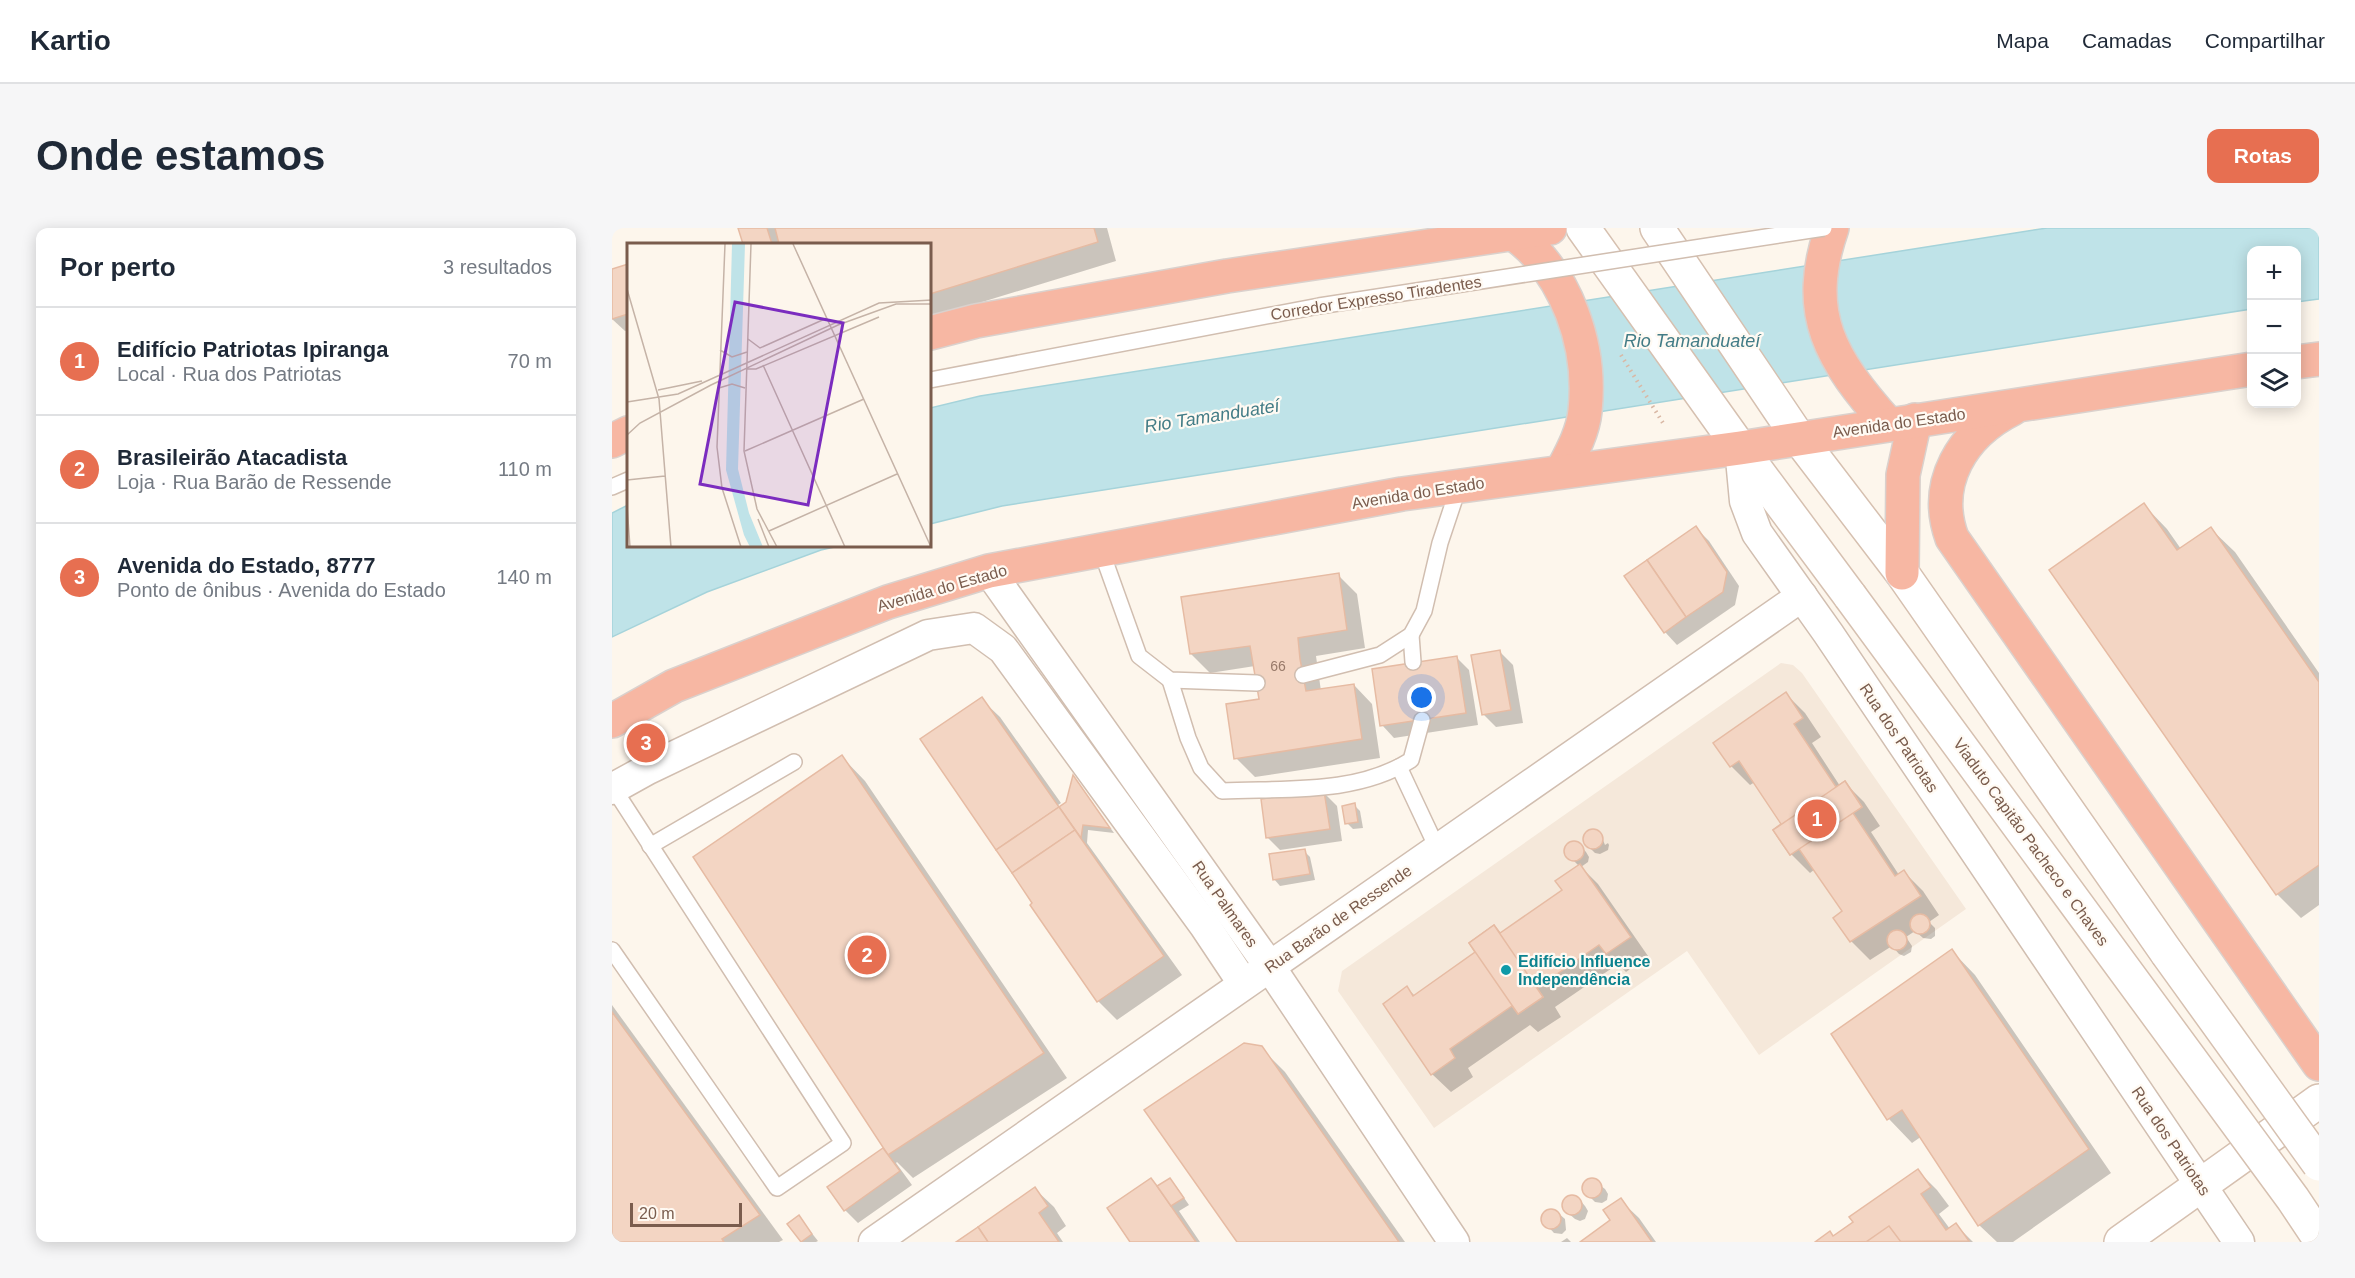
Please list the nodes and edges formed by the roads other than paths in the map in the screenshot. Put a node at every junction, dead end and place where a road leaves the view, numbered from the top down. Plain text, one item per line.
1 (1550, 228) edge
2 (1582, 228) edge
3 (1657, 228) edge
4 (1824, 228) edge
5 (1832, 228) edge
6 (1514, 234) junction
7 (932, 332) edge
8 (2319, 359) edge
9 (2301, 361) edge
10 (2247, 370) edge
11 (932, 380) edge
12 (2021, 405) junction
13 (1902, 422) junction
14 (627, 434) edge
15 (1798, 437) junction
16 (612, 441) edge
17 (1740, 448) junction
18 (1562, 471) junction
19 (627, 480) edge
20 (1460, 486) junction
21 (612, 487) edge
22 (1101, 550) junction
23 (989, 572) junction
24 (1902, 573) junction
25 (1802, 596) junction
26 (1411, 635) junction
27 (1413, 662) dead end
28 (1303, 675) dead end
29 (1170, 681) junction
30 (1257, 684) dead end
31 (1422, 720) dead end
32 (612, 721) edge
33 (794, 762) dead end
34 (1400, 767) junction
35 (612, 788) edge
36 (650, 846) junction
37 (1438, 850) junction
38 (612, 950) edge
39 (1270, 967) junction
40 (1243, 983) junction
41 (2319, 1064) edge
42 (2319, 1101) edge
43 (2319, 1164) edge
44 (2201, 1185) junction
45 (2319, 1238) edge
46 (874, 1242) edge
47 (1454, 1242) edge
48 (2121, 1242) edge
49 (2239, 1242) edge

1 - 6 highway
2 - 17 main road
3 - 15 main road
4 - 11 lane, Corredor Expresso Tiradentes, bridge
5 - 13 highway
6 - 7 highway
6 - 18 highway
8 - 9 highway
10 - 12 highway, Avenida do Estado
12 - 13 highway, Avenida do Estado
12 - 41 highway
13 - 15 highway, Avenida do Estado
13 - 24 highway
14 - 16 highway
15 - 17 highway, Avenida do Estado
15 - 24 main road
17 - 18 highway, Avenida do Estado
17 - 25 street, Rua dos Patriotas
17 - 45 main road, Viaduto Capitão Pacheco e Chaves, bridge
18 - 20 highway, Avenida do Estado
19 - 21 lane
20 - 22 highway, Avenida do Estado
20 - 26 lane
22 - 23 highway, Avenida do Estado
22 - 29 lane
23 - 32 highway, Avenida do Estado
23 - 39 street, Rua Palmares
24 - 43 main road, bridge
25 - 37 street, Rua Barão de Ressende
25 - 44 street, Rua dos Patriotas
26 - 27 lane
26 - 28 lane
29 - 30 lane
29 - 34 lane
31 - 34 lane
33 - 36 lane
34 - 37 lane
35 - 36 lane
35 - 40 street
36 - 38 lane
37 - 39 street, Rua Barão de Ressende
39 - 40 street, Rua Barão de Ressende
39 - 47 street, Rua Palmares
40 - 46 street, Rua Barão de Ressende
42 - 44 main road
44 - 48 main road
44 - 49 street, Rua dos Patriotas

